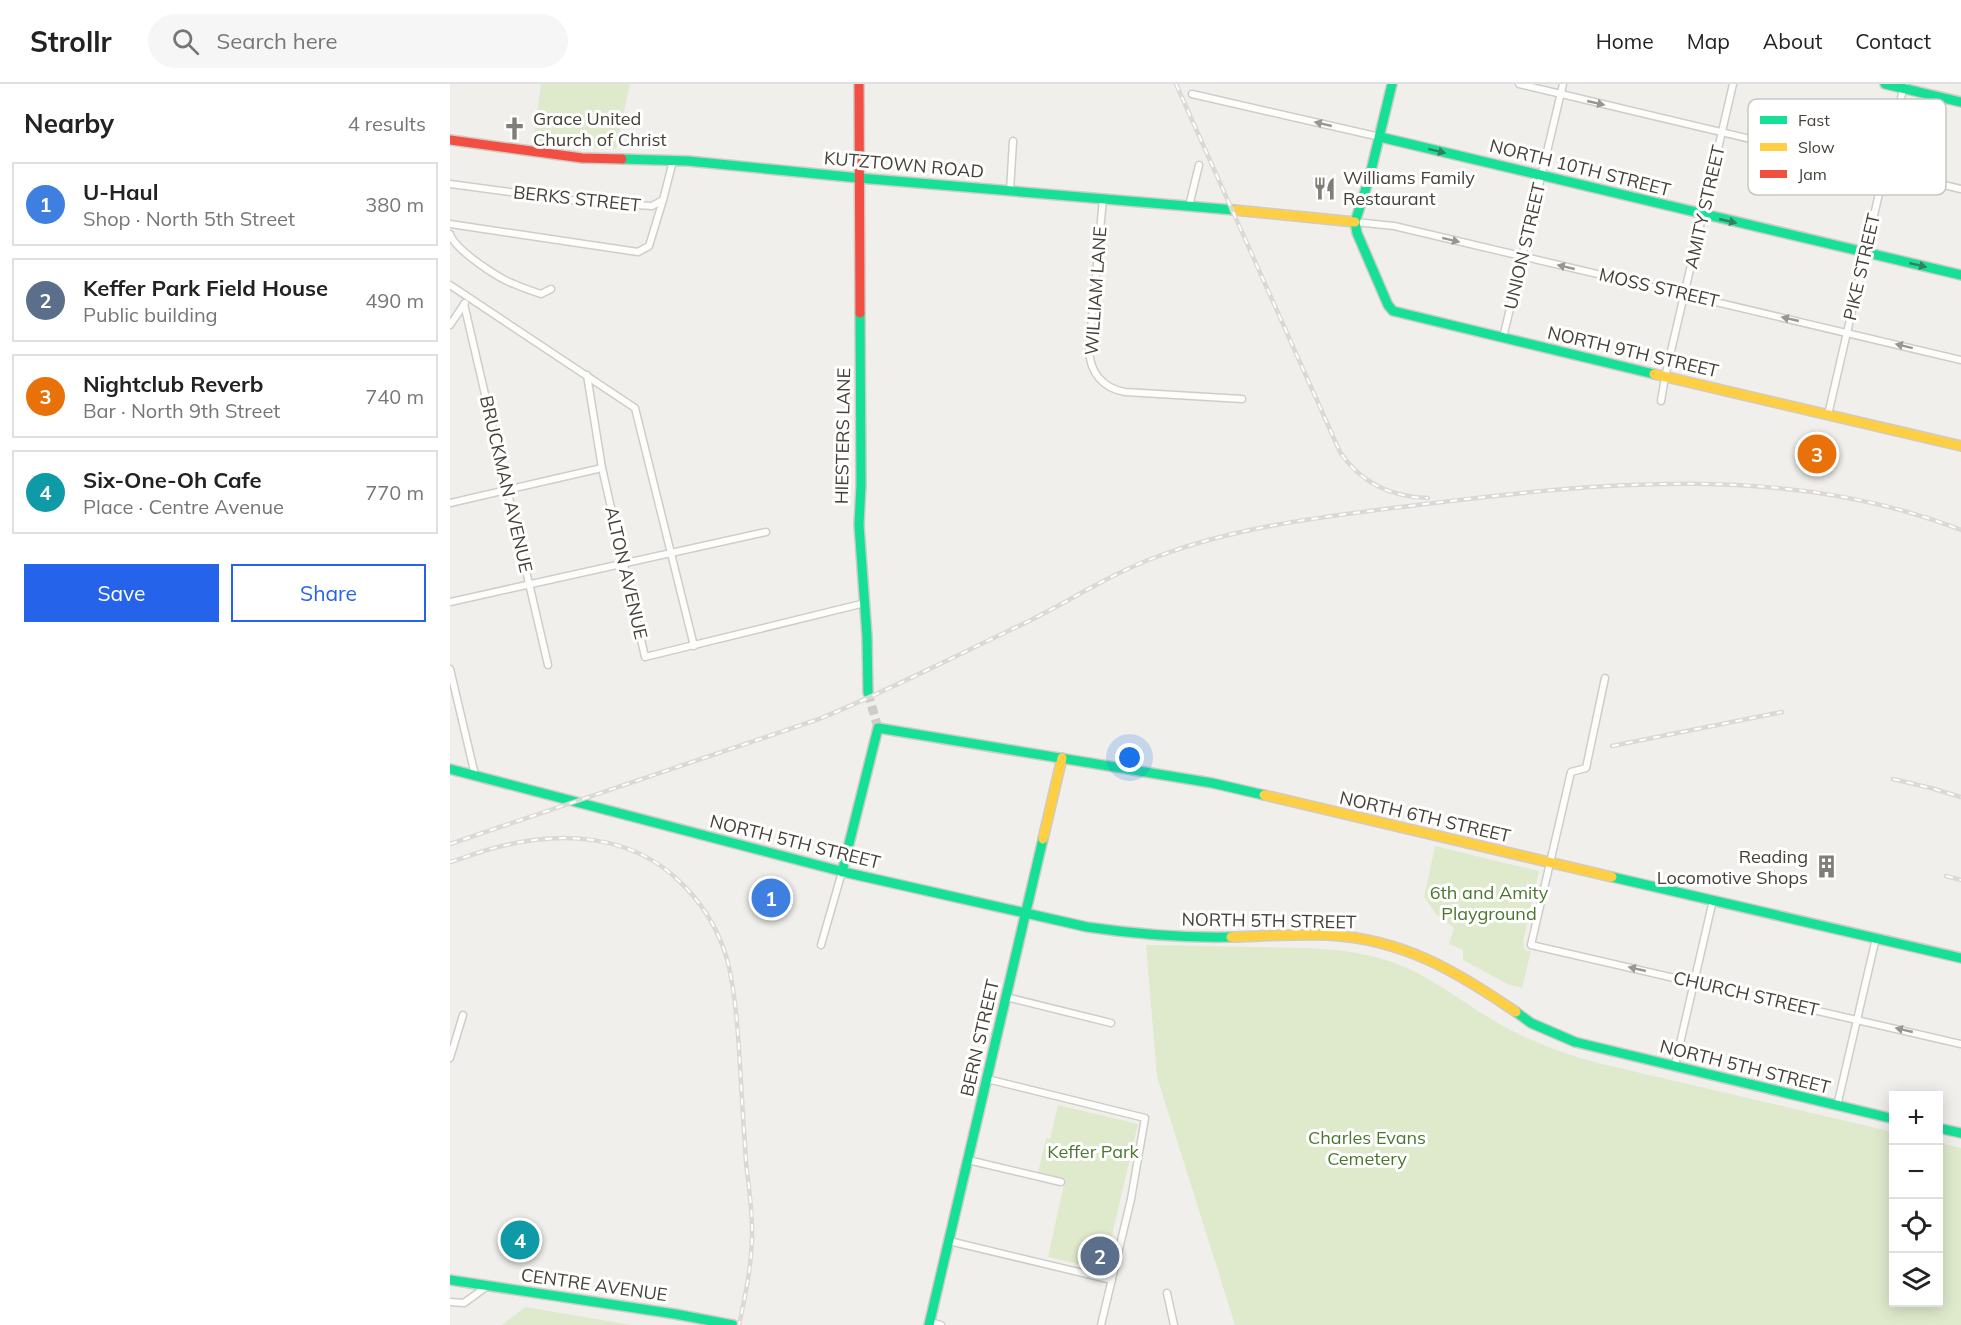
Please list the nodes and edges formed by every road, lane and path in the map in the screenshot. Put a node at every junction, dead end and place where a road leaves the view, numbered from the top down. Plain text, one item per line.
1 (860, 84) edge
2 (1392, 84) edge
3 (1519, 84) edge
4 (1563, 84) edge
5 (1733, 84) edge
6 (1885, 84) edge
7 (1904, 86) edge
8 (1192, 94) dead end
9 (1560, 94) junction
10 (1961, 102) edge
11 (1722, 133) junction
12 (1380, 137) junction
13 (1748, 139) edge
14 (450, 141) edge
15 (1013, 141) dead end
16 (673, 161) junction
17 (1199, 165) dead end
18 (1541, 176) junction
19 (859, 178) junction
20 (450, 184) edge
21 (1946, 185) edge
22 (1961, 189) edge
23 (1010, 191) junction
24 (1878, 195) edge
25 (1103, 199) junction
26 (663, 200) junction
27 (1189, 206) junction
28 (1703, 214) junction
29 (1355, 222) junction
30 (450, 224) edge
31 (450, 234) edge
32 (1865, 253) junction
33 (1522, 257) junction
34 (1961, 275) edge
35 (450, 285) edge
36 (551, 289) dead end
37 (1684, 293) junction
38 (468, 297) junction
39 (464, 304) junction
40 (450, 325) edge
41 (1846, 333) junction
42 (1503, 338) junction
43 (1961, 360) edge
44 (587, 375) junction
45 (1665, 377) junction
46 (1242, 399) dead end
47 (1661, 400) dead end
48 (1828, 415) junction
49 (1961, 446) edge
50 (602, 468) junction
51 (508, 490) junction
52 (450, 503) edge
53 (766, 532) dead end
54 (671, 552) junction
55 (624, 563) junction
56 (530, 584) junction
57 (450, 602) edge
58 (865, 603) junction
59 (694, 646) junction
60 (548, 665) dead end
61 (450, 669) edge
62 (1605, 678) dead end
63 (868, 693) tunnel mouth
64 (1062, 758) junction
65 (450, 769) edge
66 (475, 775) junction
67 (1550, 863) junction
68 (842, 872) junction
69 (1713, 900) junction
70 (1026, 914) junction
71 (1876, 938) junction
72 (821, 945) dead end
73 (1961, 958) edge
74 (1694, 982) junction
75 (1006, 997) junction
76 (464, 1015) dead end
77 (1857, 1019) junction
78 (1111, 1023) dead end
79 (1961, 1044) edge
80 (450, 1058) edge
81 (1675, 1065) junction
82 (987, 1079) junction
83 (1837, 1106) junction
84 (1889, 1118) edge
85 (1943, 1129) edge
86 (1961, 1133) edge
87 (968, 1160) junction
88 (1061, 1182) dead end
89 (949, 1241) junction
90 (450, 1280) edge
91 (1112, 1280) junction
92 (489, 1286) junction
93 (1167, 1293) dead end
94 (450, 1302) edge
95 (929, 1324) edge
96 (733, 1325) edge
97 (941, 1325) edge
98 (1101, 1325) edge
99 (1174, 1325) edge

1 - 19 main road, HIESTERS LANE
2 - 12 main road
3 - 9 street
4 - 9 street, UNION STREET
5 - 11 street, AMITY STREET
6 - 7 main road
7 - 10 main road
12 -> 8 street, NORTH 10TH STREET
9 -> 11 street
9 - 18 street, UNION STREET
11 - 13 street
11 - 28 street, AMITY STREET
12 -> 18 main road, NORTH 10TH STREET
12 - 29 main road
14 - 16 main road, KUTZTOWN ROAD
15 - 23 street
16 - 19 main road, KUTZTOWN ROAD
16 - 26 street, BERKS STREET
17 - 27 street
18 - 28 main road, NORTH 10TH STREET
18 - 33 street, UNION STREET
19 - 23 main road, KUTZTOWN ROAD
19 - 58 main road, HIESTERS LANE
20 - 26 street, BERKS STREET
21 - 22 street
23 - 25 main road, KUTZTOWN ROAD
24 - 32 street, PIKE STREET
25 - 27 main road, KUTZTOWN ROAD
25 - 46 street, WILLIAM LANE
26 - 30 street
27 - 29 main road, KUTZTOWN ROAD
28 -> 32 main road, NORTH 10TH STREET
28 - 37 street, AMITY STREET
29 -> 33 street, MOSS STREET
29 - 42 main road, NORTH 9TH STREET
31 - 36 street
32 -> 34 main road, NORTH 10TH STREET
32 - 41 street, PIKE STREET
37 -> 33 street, MOSS STREET
33 - 42 street, UNION STREET
35 - 38 street
41 -> 37 street, MOSS STREET
37 - 45 street, AMITY STREET
38 - 39 street
38 - 44 street
39 - 40 street
39 - 51 street, BRUCKMAN AVENUE
43 -> 41 street, MOSS STREET
41 - 48 street, PIKE STREET
42 - 45 main road, NORTH 9TH STREET
44 - 50 street, ALTON AVENUE
44 - 54 street
45 - 47 street, AMITY STREET
45 - 48 main road, NORTH 9TH STREET
48 - 49 main road, NORTH 9TH STREET
50 - 51 street
50 - 55 street, ALTON AVENUE
51 - 52 street
51 - 56 street, BRUCKMAN AVENUE
53 - 54 street
54 - 55 street
54 - 59 street
55 - 56 street
55 - 59 street, ALTON AVENUE
56 - 57 street
56 - 60 street, BRUCKMAN AVENUE
58 - 59 street
58 - 63 main road, HIESTERS LANE
61 - 66 street
62 - 67 street
64 - 67 main road, NORTH 6TH STREET
64 - 68 main road, NORTH 6TH STREET
64 - 70 main road, BERN STREET
65 - 66 main road, NORTH 5TH STREET
66 - 68 main road, NORTH 5TH STREET
67 - 69 main road, NORTH 6TH STREET
74 -> 67 street, CHURCH STREET
68 - 70 main road, NORTH 5TH STREET
68 - 72 street
69 - 71 main road, NORTH 6TH STREET
69 - 74 street
70 - 75 main road, BERN STREET
70 - 81 main road, NORTH 5TH STREET
71 - 73 main road, NORTH 6TH STREET
71 - 77 street
74 - 77 street, CHURCH STREET
74 - 81 street
75 - 78 street
75 - 82 main road, BERN STREET
76 - 80 street
79 -> 77 street, CHURCH STREET
77 - 83 street
81 - 83 main road, NORTH 5TH STREET
82 - 87 main road, BERN STREET
82 - 91 street
83 - 84 main road, NORTH 5TH STREET
85 - 86 main road
87 - 88 street
87 - 89 main road, BERN STREET
89 - 91 street
89 - 95 main road, BERN STREET
90 - 92 main road, CENTRE AVENUE
91 - 98 street
92 - 94 street
92 - 96 main road, CENTRE AVENUE
93 - 99 street
95 - 97 street

